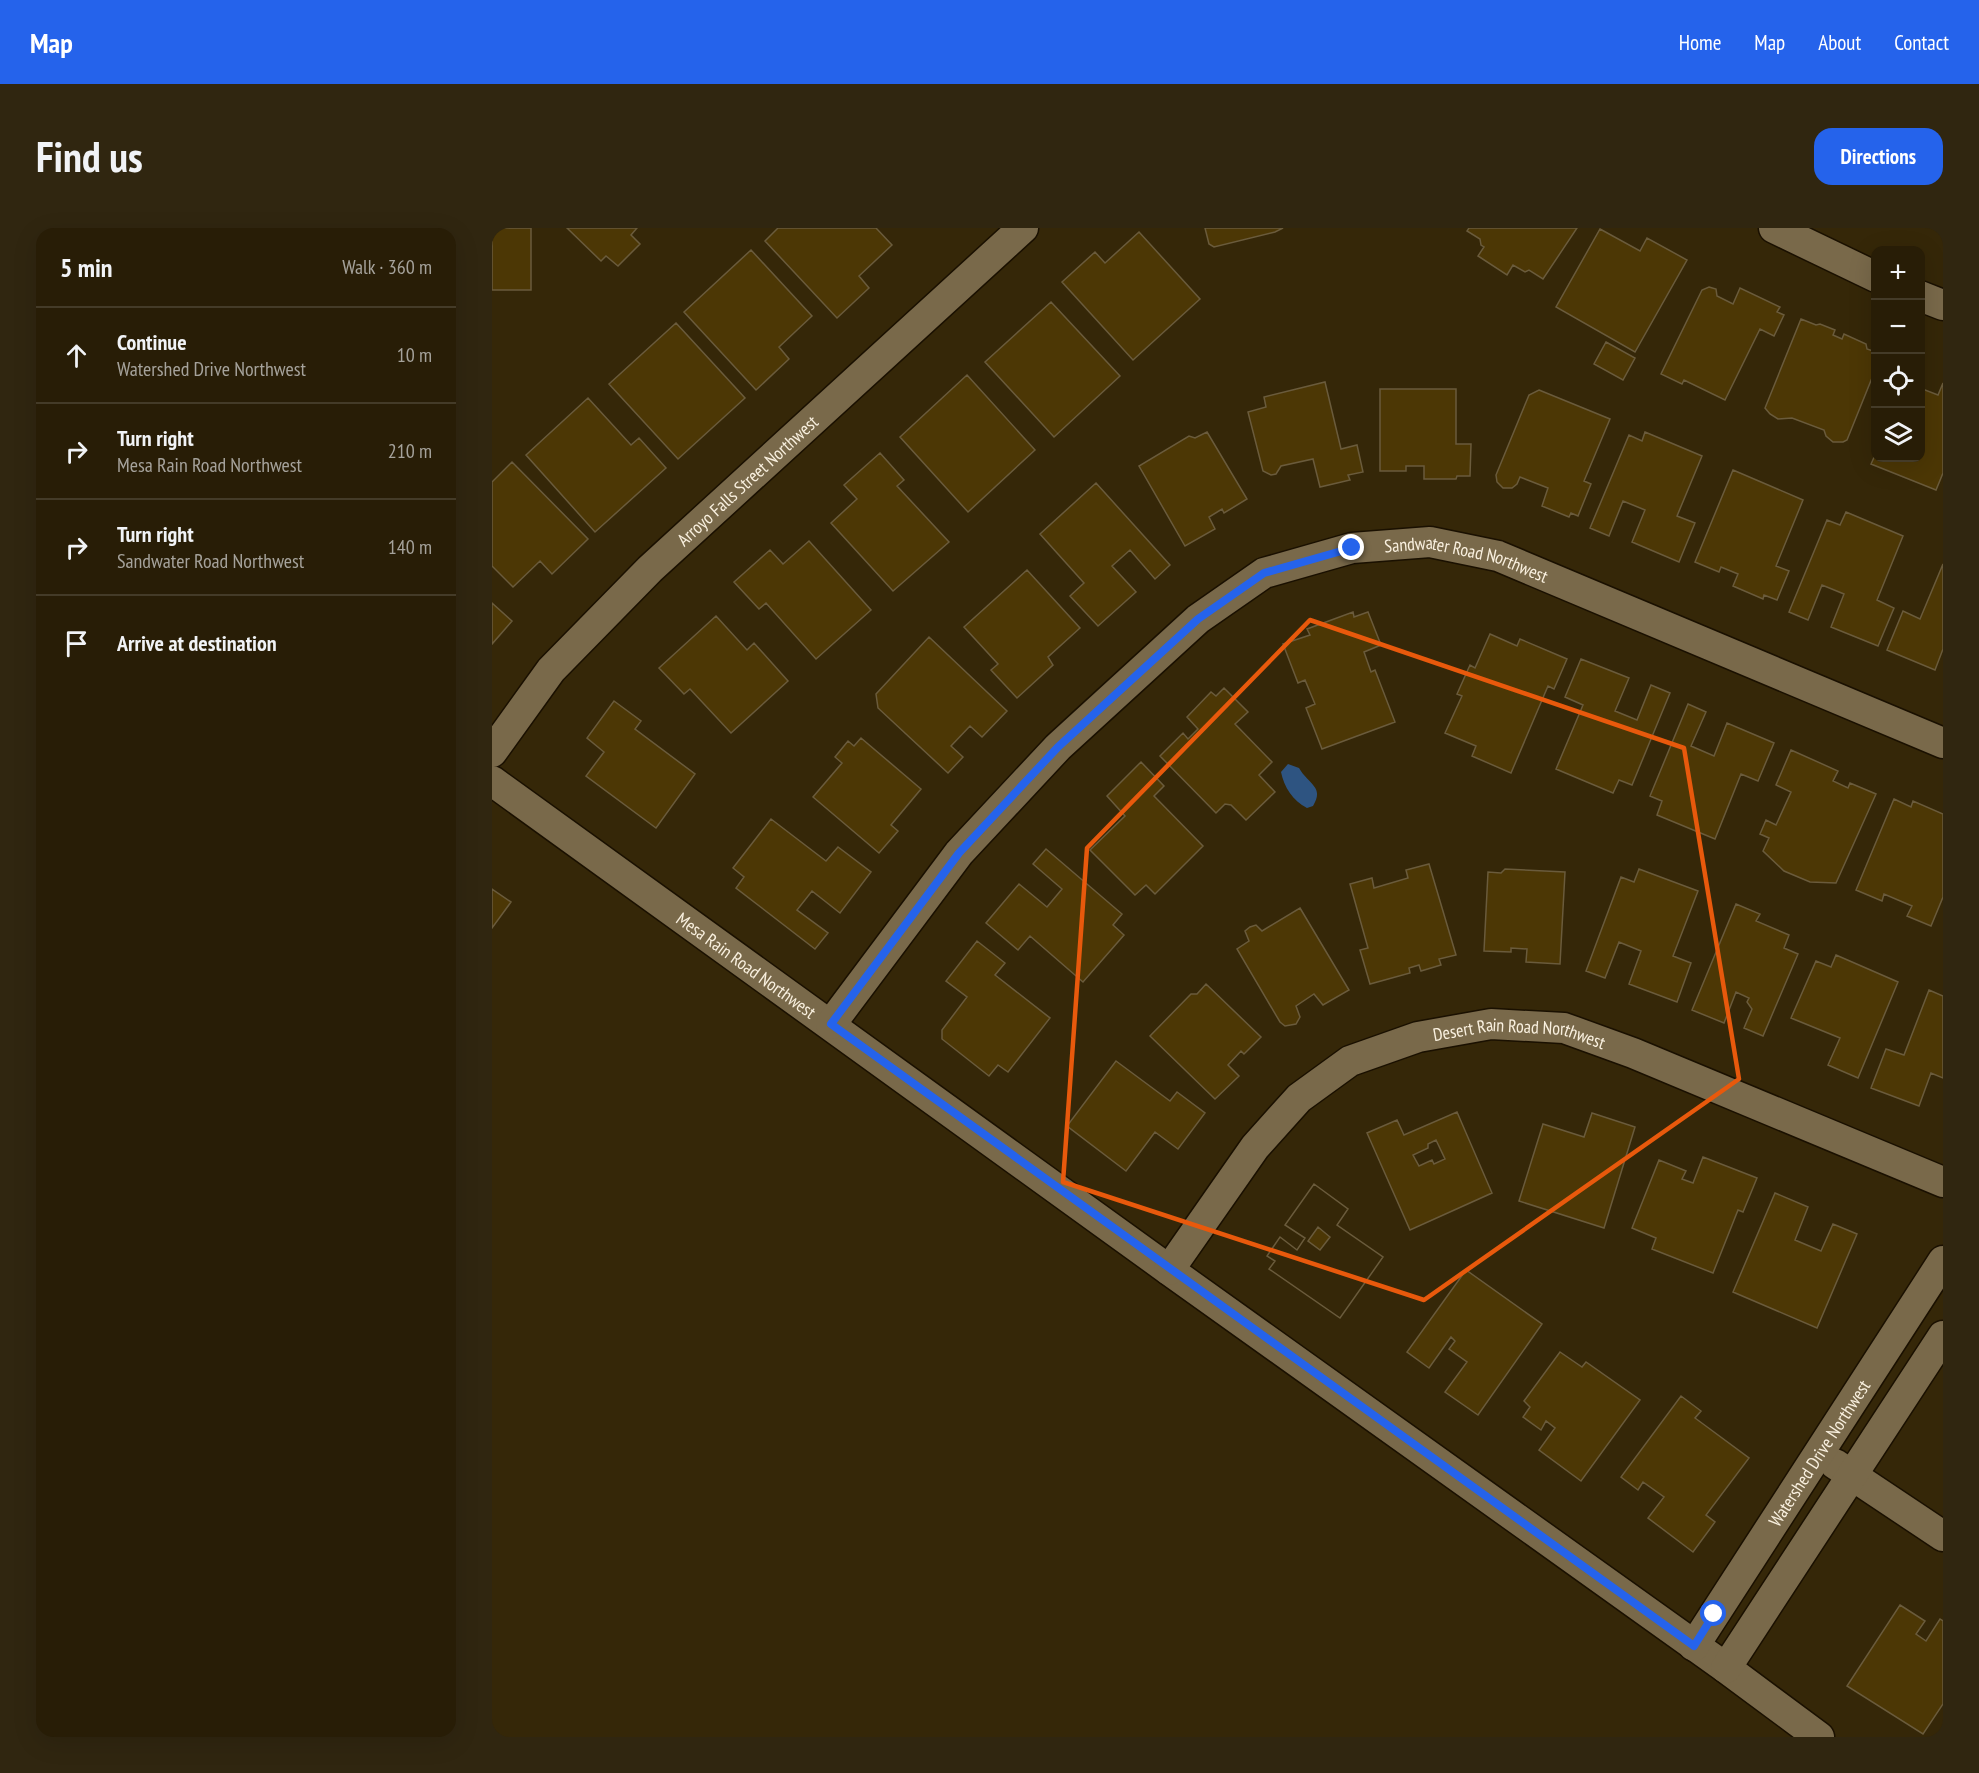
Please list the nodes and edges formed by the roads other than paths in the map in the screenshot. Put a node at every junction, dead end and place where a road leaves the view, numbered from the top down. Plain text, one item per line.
1 (1023, 228) edge
2 (1774, 228) edge
3 (1871, 276) edge
4 (1925, 298) edge
5 (1943, 305) edge
6 (1943, 743) edge
7 (492, 752) edge
8 (492, 781) edge
9 (831, 1024) junction
10 (1943, 1182) edge
11 (1943, 1261) edge
12 (1170, 1270) junction
13 (1943, 1336) edge
14 (1818, 1453) junction
15 (1852, 1475) junction
16 (1943, 1536) edge
17 (1694, 1646) junction
18 (1726, 1668) junction
19 (1819, 1737) edge

1 - 7 street, Arroyo Falls Street Northwest
2 - 3 street
4 - 5 street
6 - 9 street, Sandwater Road Northwest
8 - 9 street, Mesa Rain Road Northwest
9 - 12 street, Mesa Rain Road Northwest
10 - 12 street, Desert Rain Road Northwest
11 - 14 street, Watershed Drive Northwest
12 - 17 street, Mesa Rain Road Northwest
13 - 15 street
14 - 15 street
14 - 17 street, Watershed Drive Northwest
15 - 16 street
15 - 18 street
17 - 18 street, Mesa Rain Road Northwest
18 - 19 street, Mesa Rain Road Northwest

